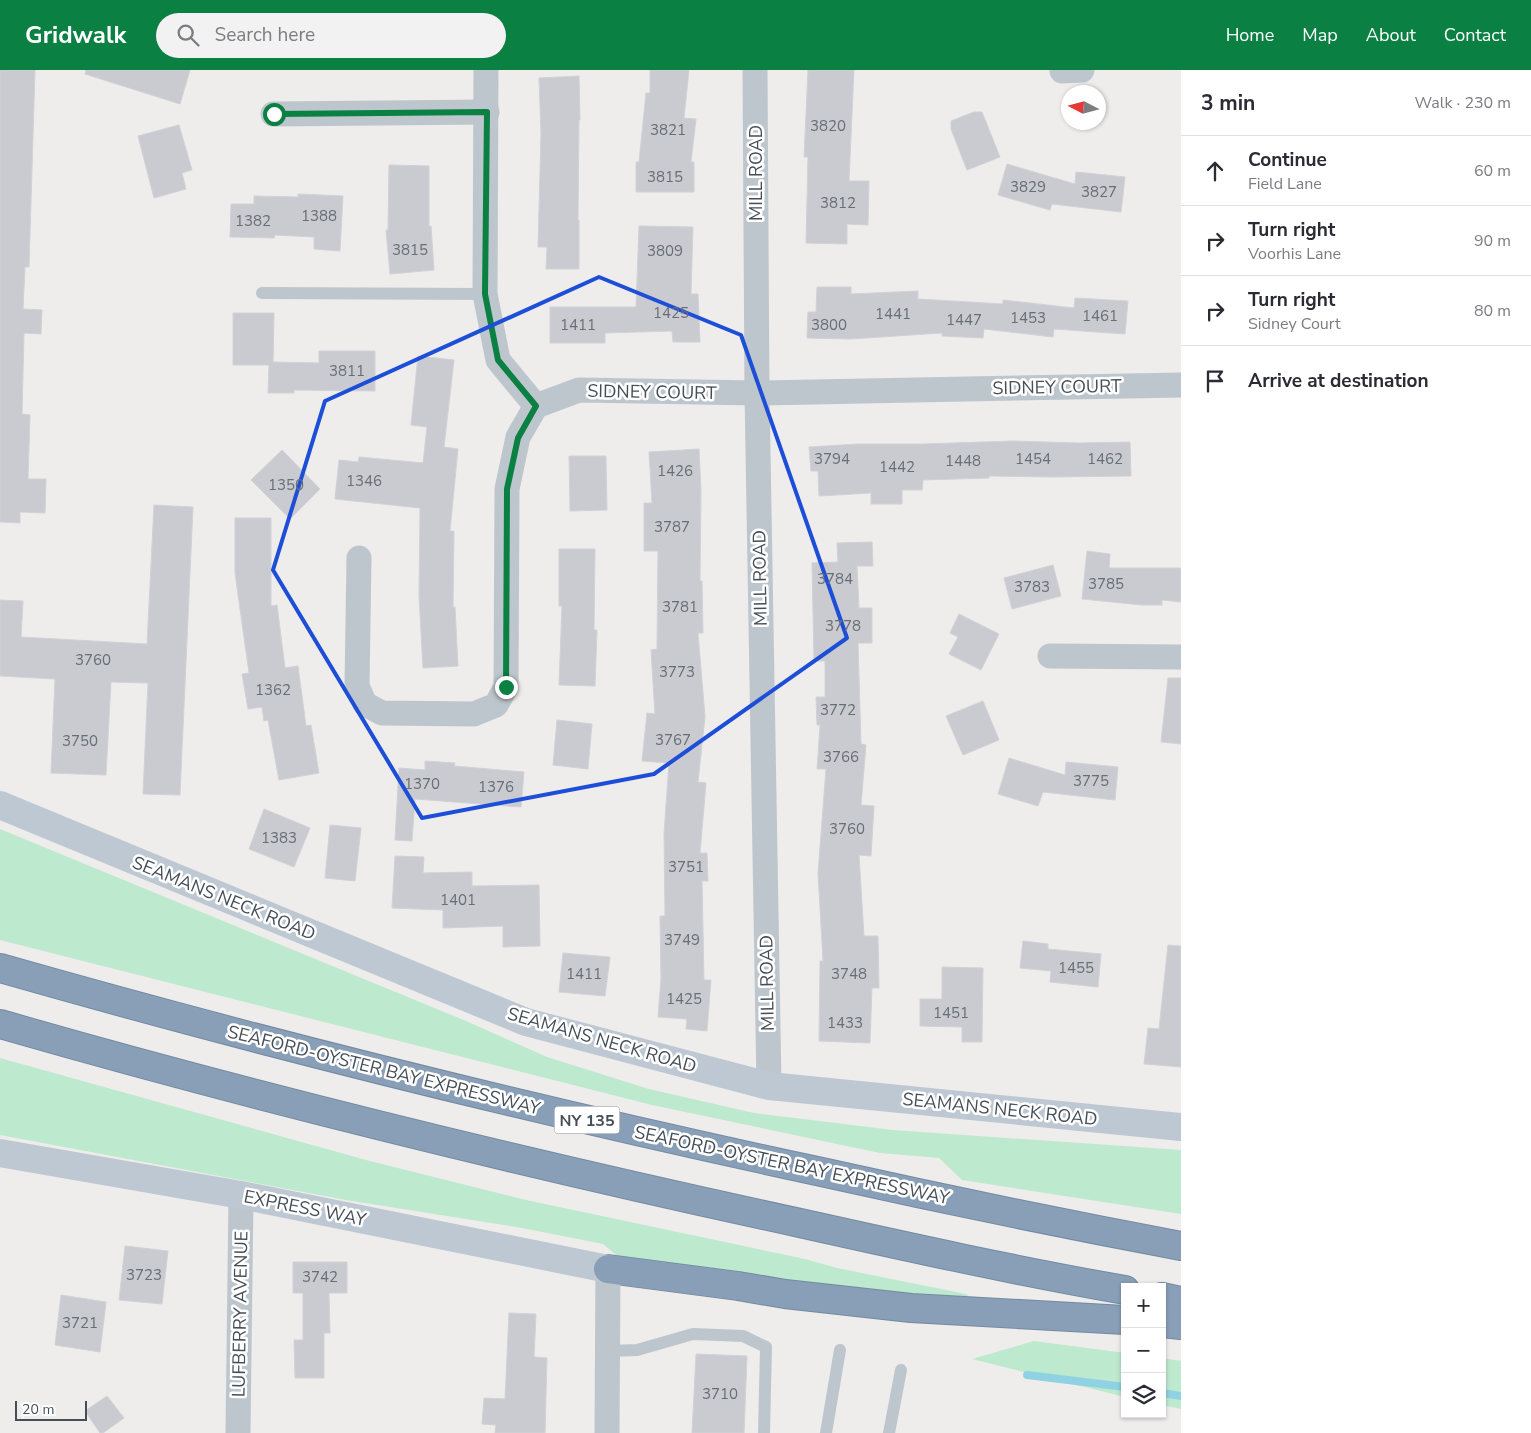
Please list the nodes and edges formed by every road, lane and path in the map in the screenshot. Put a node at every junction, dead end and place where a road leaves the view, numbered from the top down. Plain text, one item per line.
1 (486, 70) edge
2 (755, 70) edge
3 (487, 112) junction
4 (274, 114) dead end
5 (262, 293) dead end
6 (485, 294) junction
7 (1181, 385) edge
8 (757, 393) junction
9 (536, 406) junction
10 (359, 558) dead end
11 (1050, 656) dead end
12 (1181, 657) edge
13 (0, 805) edge
14 (0, 968) edge
15 (0, 1024) edge
16 (769, 1086) junction
17 (1181, 1127) edge
18 (0, 1154) edge
19 (242, 1195) junction
20 (1181, 1246) edge
21 (608, 1269) junction
22 (1121, 1289) edge
23 (1166, 1298) edge
24 (1181, 1301) edge
25 (1121, 1320) edge
26 (1166, 1323) edge
27 (1181, 1325) edge
28 (840, 1350) dead end
29 (608, 1351) junction
30 (902, 1370) dead end
31 (238, 1433) edge
32 (607, 1433) edge
33 (764, 1433) edge
34 (826, 1433) edge
35 (889, 1433) edge

1 - 3 street
2 - 8 street, MILL ROAD
3 - 4 street
3 - 6 street
5 - 6 lane
6 - 9 street
7 - 8 street, SIDNEY COURT
8 - 9 street, SIDNEY COURT
8 - 16 street, MILL ROAD
9 - 10 street
11 - 12 street
13 - 16 street, SEAMANS NECK ROAD
14 - 20 highway, SEAFORD-OYSTER BAY EXPRESSWAY / NY 135
15 - 22 highway
16 - 17 street, SEAMANS NECK ROAD
18 - 19 street, EXPRESS WAY
19 - 21 street, EXPRESS WAY
19 - 31 street, LUFBERRY AVENUE
21 - 25 highway
21 - 29 street
23 - 24 highway
26 - 27 highway
28 - 34 lane
29 - 32 street
29 - 33 lane
30 - 35 lane

